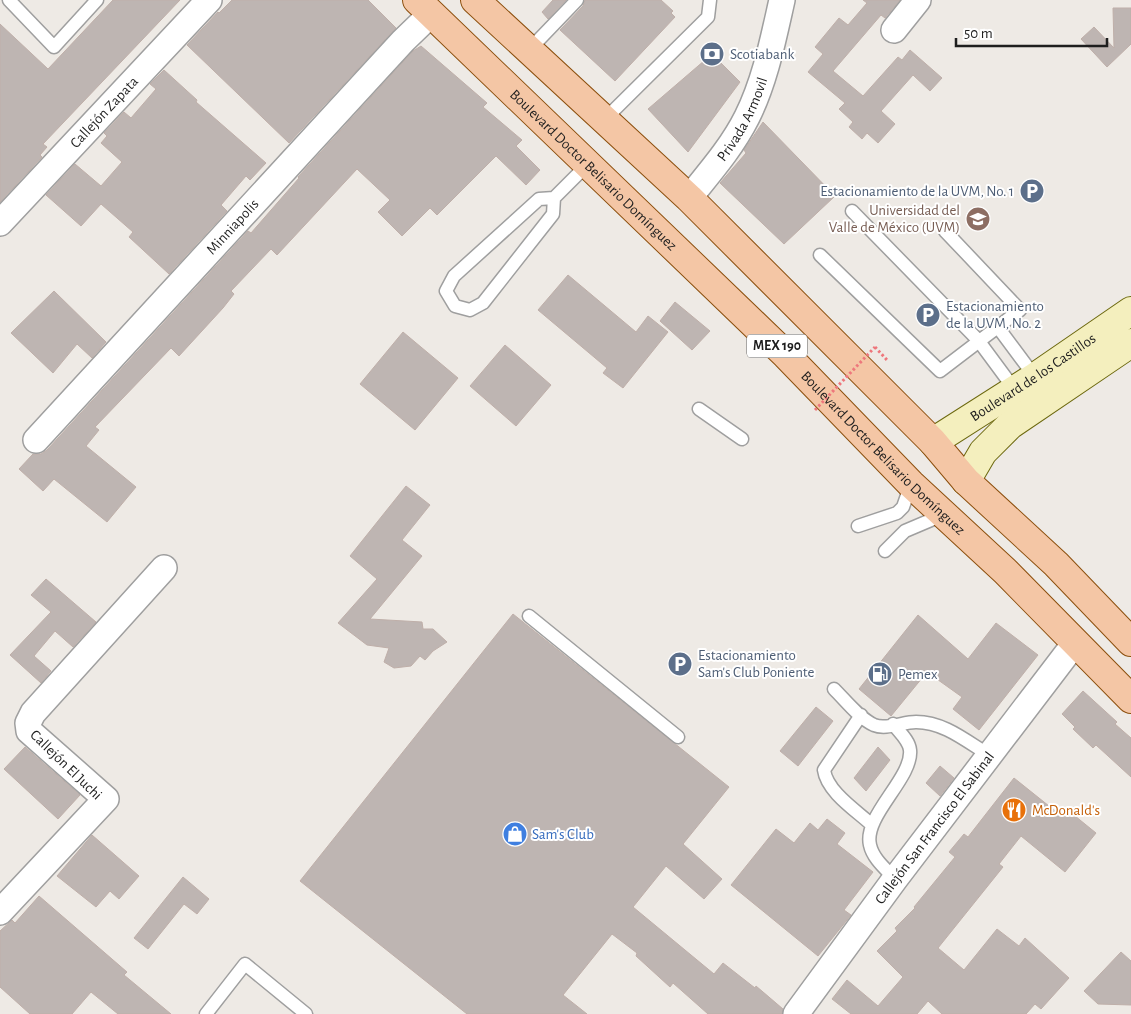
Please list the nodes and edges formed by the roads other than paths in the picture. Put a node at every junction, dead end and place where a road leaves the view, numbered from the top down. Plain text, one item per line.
1 (9, 0) edge
2 (28, 0) edge
3 (97, 0) edge
4 (208, 0) edge
5 (475, 0) edge
6 (577, 0) edge
7 (710, 0) edge
8 (782, 0) edge
9 (918, 0) edge
10 (424, 7) edge
11 (19, 10) junction
12 (894, 30) dead end
13 (529, 50) junction
14 (604, 120) junction
15 (588, 164) junction
16 (554, 198) junction
17 (689, 198) junction
18 (852, 211) dead end
19 (0, 223) edge
20 (945, 231) dead end
21 (820, 255) dead end
22 (1131, 311) edge
23 (997, 326) junction
24 (978, 340) junction
25 (1131, 344) edge
26 (1025, 384) junction
27 (698, 409) dead end
28 (742, 439) dead end
29 (36, 440) dead end
30 (933, 442) junction
31 (966, 481) junction
32 (912, 484) junction
33 (945, 514) junction
34 (858, 526) dead end
35 (885, 551) dead end
36 (164, 568) dead end
37 (529, 616) dead end
38 (1131, 642) edge
39 (1075, 643) junction
40 (834, 690) dead end
41 (1131, 699) edge
42 (861, 715) junction
43 (893, 724) junction
44 (678, 737) dead end
45 (989, 755) junction
46 (872, 825) junction
47 (895, 879) junction
48 (0, 912) edge
49 (206, 1014) edge
50 (306, 1014) edge
51 (796, 1014) edge

1 - 11 lane
2 - 11 lane
3 - 11 lane
4 - 19 street, Callejón Zapata
5 - 13 main road, MEX 190
6 - 13 lane
7 - 14 lane
8 - 17 street, Privada Armovil
9 - 12 street
10 - 15 main road, Boulevard Doctor Belisario Domínguez / MEX 190
10 - 29 street, Minniapolis
13 - 14 main road, MEX 190
14 - 17 main road, MEX 190
15 - 16 lane
15 - 32 main road, Boulevard Doctor Belisario Domínguez / MEX 190
16 - 16 lane
17 - 30 main road, MEX 190
18 - 24 lane
20 - 23 lane
21 - 24 lane
22 - 26 street, Boulevard de los Castillos
23 - 24 lane
23 - 26 lane
24 - 26 lane
25 - 31 street, Boulevard de los Castillos
26 - 30 street, Boulevard de los Castillos
27 - 28 lane
30 - 31 main road, MEX 190
31 - 38 main road, MEX 190
32 - 33 main road, Boulevard Doctor Belisario Domínguez / MEX 190
32 - 34 lane
33 - 35 lane
33 - 39 main road, Boulevard Doctor Belisario Domínguez / MEX 190
36 - 48 street, Callejón El Juchi
37 - 44 lane
39 - 41 main road, Boulevard Doctor Belisario Domínguez / MEX 190
39 - 45 street, Callejón San Francisco El Sabinal
40 - 42 lane
42 - 43 lane
42 - 46 lane
43 - 45 lane
43 - 46 lane
45 - 47 street, Callejón San Francisco El Sabinal
46 - 47 lane
47 - 51 street, Callejón San Francisco El Sabinal
49 - 50 lane

